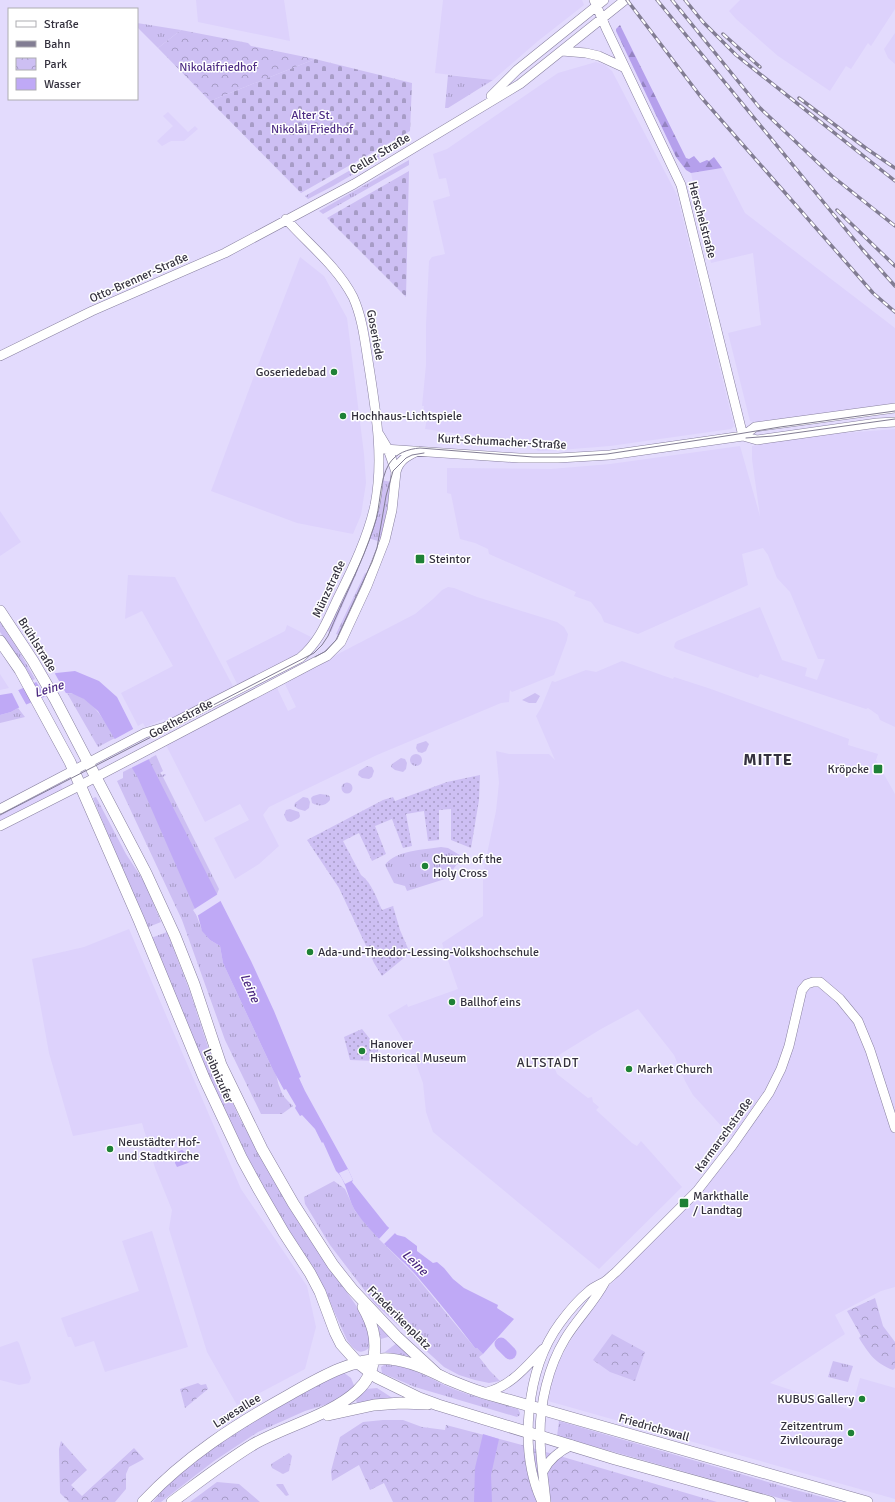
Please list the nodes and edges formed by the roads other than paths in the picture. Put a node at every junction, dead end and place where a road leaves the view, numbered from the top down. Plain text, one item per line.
1 (625, 0) edge
2 (598, 2) edge
3 (602, 19) junction
4 (562, 51) junction
5 (625, 68) junction
6 (482, 105) junction
7 (286, 219) junction
8 (0, 356) edge
9 (895, 408) edge
10 (895, 422) edge
11 (743, 436) junction
12 (383, 449) junction
13 (420, 450) junction
14 (396, 472) junction
15 (358, 554) joint
16 (0, 612) edge
17 (354, 614) joint
18 (322, 633) joint
19 (0, 641) edge
20 (272, 672) junction
21 (277, 681) junction
22 (89, 762) junction
23 (74, 770) junction
24 (96, 776) junction
25 (81, 785) junction
26 (0, 809) edge
27 (0, 826) edge
28 (895, 1128) edge
29 (605, 1282) junction
30 (352, 1290) junction
31 (548, 1344) junction
32 (374, 1360) junction
33 (358, 1363) junction
34 (436, 1373) junction
35 (370, 1374) junction
36 (484, 1392) junction
37 (438, 1405) junction
38 (531, 1406) junction
39 (542, 1409) junction
40 (304, 1421) junction
41 (528, 1432) junction
42 (540, 1436) junction
43 (572, 1445) junction
44 (544, 1470) junction
45 (143, 1502) edge
46 (172, 1502) edge
47 (542, 1502) edge
48 (546, 1502) edge
49 (770, 1502) edge
50 (868, 1502) edge

1 - 3 street, Celler Straße
2 - 3 street, Herschelstraße
2 - 6 street, Celler Straße
3 - 4 street, Celler Straße
3 - 5 street, Herschelstraße
4 - 5 street
4 - 6 street, Celler Straße
5 - 11 street, Herschelstraße
6 - 7 street, Celler Straße
7 - 8 street, Otto-Brenner-Straße
7 - 12 street, Goseriede
9 - 11 street, Kurt-Schumacher-Straße
10 - 11 street, Kurt-Schumacher-Straße
11 - 13 street, Kurt-Schumacher-Straße
12 - 13 street, Kurt-Schumacher-Straße
12 - 14 street, Goseriede
12 - 15 street, Goseriede
13 - 14 street
14 - 17 street, Goseriede
15 - 18 street, Münzstraße
16 - 22 main road, Brühlstraße
17 - 21 street, Goethestraße
18 - 20 street, Goethestraße
19 - 23 main road
20 - 21 street
20 - 22 street, Goethestraße
21 - 24 street, Goethestraße
22 - 23 street, Goethestraße
22 - 24 main road, Brühlstraße
23 - 25 main road
23 - 26 street, Goethestraße
24 - 25 street, Goethestraße
24 - 30 main road, Leibnizufer
25 - 27 street, Goethestraße
25 - 33 main road, Leibnizufer
28 - 29 street, Karmarschstraße
29 - 31 street, Karmarschstraße
29 - 39 street, Karmarschstraße
30 - 32 main road, Friederikenplatz
30 - 34 main road, Friederikenplatz
31 - 36 street
31 - 38 street, Karmarschstraße
32 - 33 main road, Friederikenplatz
32 - 34 main road, Friederikenplatz
32 - 35 main road, Friederikenplatz
33 - 35 main road
33 - 45 main road, Lavesallee
34 - 36 main road, Friedrichswall
35 - 37 main road
35 - 40 main road, Friederikenplatz
36 - 38 main road, Friedrichswall
37 - 40 main road
37 - 41 main road
38 - 39 main road, Friedrichswall
38 - 41 street, Karmarschstraße
39 - 42 street, Karmarschstraße
39 - 50 main road, Friedrichswall
40 - 46 main road
41 - 42 main road
41 - 47 street, Karmarschstraße
42 - 43 main road
42 - 44 street, Karmarschstraße
43 - 44 street
43 - 49 main road
44 - 48 street, Karmarschstraße

